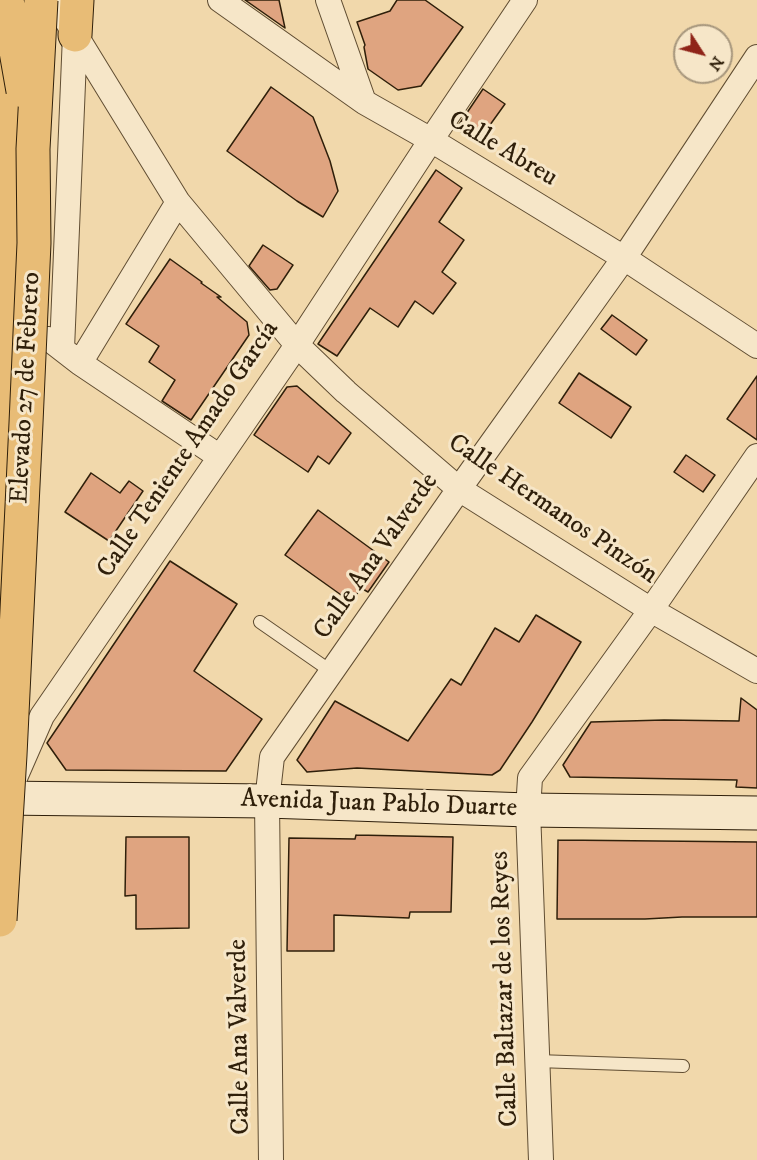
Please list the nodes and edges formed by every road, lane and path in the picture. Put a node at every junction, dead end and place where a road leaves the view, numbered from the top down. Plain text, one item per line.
1 (7, 0) edge
2 (16, 0) edge
3 (41, 0) edge
4 (54, 0) edge
5 (77, 0) edge
6 (220, 0) edge
7 (328, 0) edge
8 (525, 0) edge
9 (75, 35) junction
10 (757, 57) edge
11 (364, 102) junction
12 (430, 140) junction
13 (16, 153) edge
14 (177, 202) junction
15 (624, 258) junction
16 (11, 313) edge
17 (297, 345) junction
18 (757, 346) edge
19 (71, 356) junction
20 (757, 456) edge
21 (220, 457) junction
22 (459, 489) junction
23 (0, 587) edge
24 (651, 610) junction
25 (260, 622) dead end
26 (757, 671) edge
27 (332, 672) junction
28 (3, 798) edge
29 (267, 801) junction
30 (528, 810) junction
31 (757, 813) edge
32 (0, 920) edge
33 (537, 1061) junction
34 (683, 1066) dead end
35 (271, 1160) edge
36 (541, 1160) edge

1 - 13 main road, bridge
2 - 13 main road
3 - 13 main road, Elevado 27 de Febrero, bridge
4 - 9 street, Calle Hermanos Pinzón
5 - 9 main road
6 - 11 street, Calle Abreu
7 - 11 street
8 - 12 street, Calle Teniente Amado García
9 - 14 street, Calle Hermanos Pinzón
9 - 19 street
10 - 15 street, Calle Ana Valverde
11 - 12 street, Calle Abreu
12 - 15 street, Calle Abreu
12 - 17 street, Calle Teniente Amado García
13 - 16 main road
13 - 32 main road, Elevado 27 de Febrero, bridge
14 - 17 street, Calle Hermanos Pinzón
14 - 19 street
15 - 18 street, Calle Abreu
15 - 22 street, Calle Ana Valverde
16 - 19 street
16 - 23 main road
17 - 21 street, Calle Teniente Amado García
17 - 22 street, Calle Hermanos Pinzón
19 - 21 street
20 - 24 street, Calle Baltazar de los Reyes
21 - 28 street, Calle Teniente Amado García
22 - 24 street, Calle Hermanos Pinzón
22 - 27 street, Calle Ana Valverde
24 - 26 street, Calle Hermanos Pinzón
24 - 30 street, Calle Baltazar de los Reyes
25 - 27 lane
27 - 29 street, Calle Ana Valverde
28 - 29 main road, Avenida Juan Pablo Duarte
29 - 30 main road, Avenida Juan Pablo Duarte
29 - 35 street, Calle Ana Valverde
30 - 31 main road, Avenida Juan Pablo Duarte
30 - 33 street, Calle Baltazar de los Reyes
33 - 34 lane
33 - 36 street, Calle Baltazar de los Reyes

